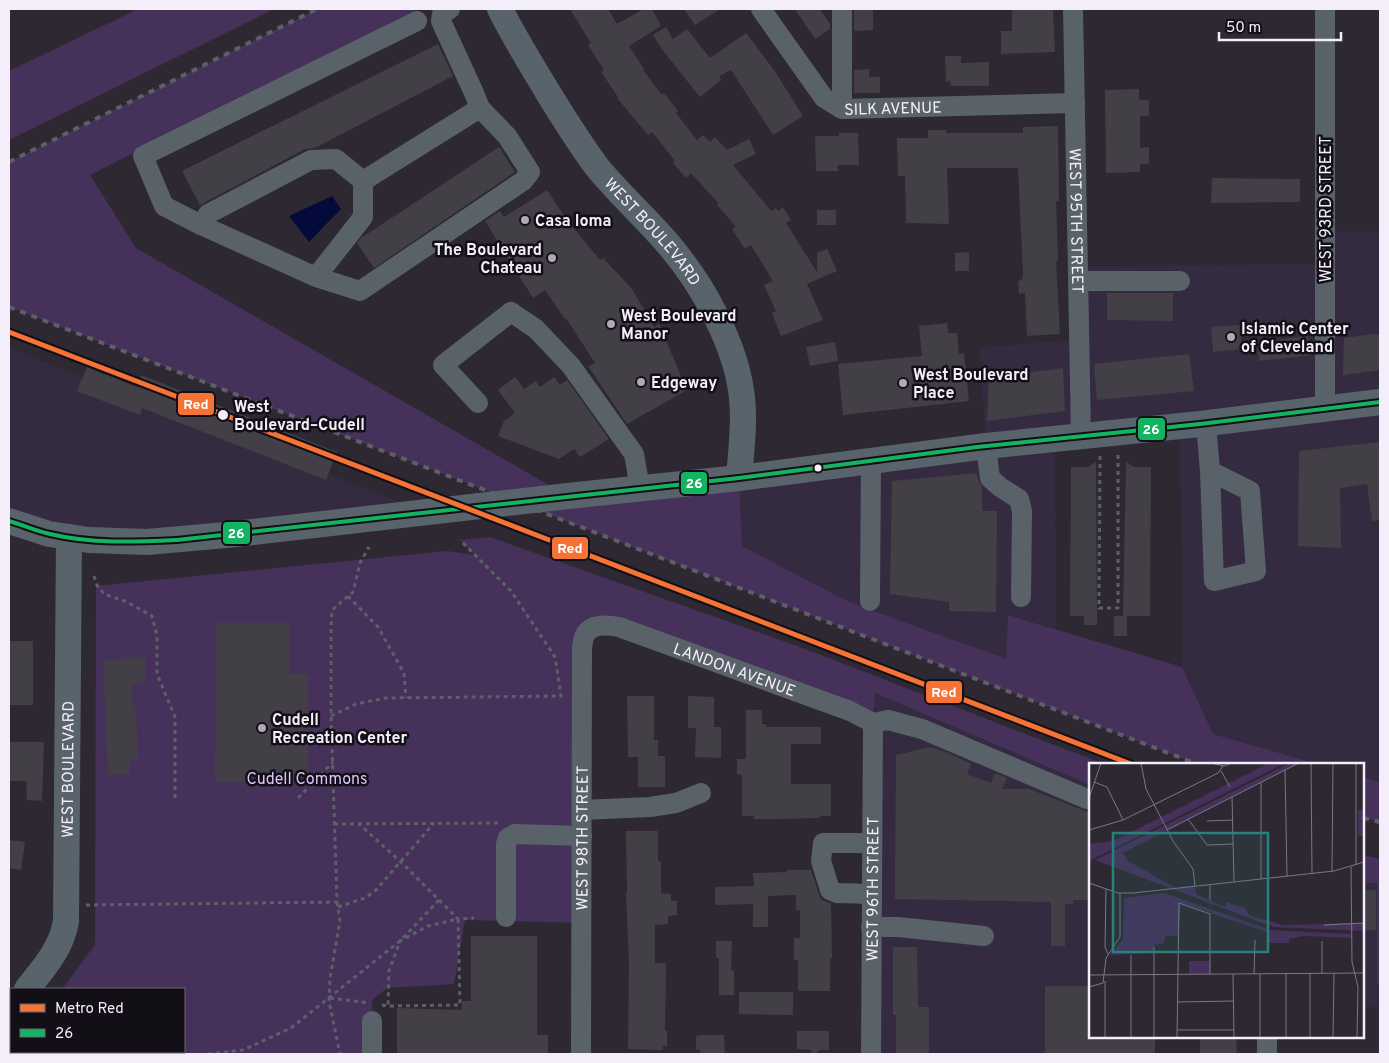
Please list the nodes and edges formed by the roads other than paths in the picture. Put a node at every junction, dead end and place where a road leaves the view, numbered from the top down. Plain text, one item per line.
1 (450, 9) edge
2 (500, 9) edge
3 (761, 9) edge
4 (842, 9) edge
5 (1073, 9) edge
6 (1325, 9) edge
7 (417, 21) dead end
8 (1075, 103) junction
9 (480, 108) junction
10 (842, 109) junction
11 (363, 181) junction
12 (201, 224) junction
13 (316, 277) junction
14 (1078, 281) junction
15 (1180, 281) dead end
16 (1380, 402) edge
17 (478, 403) dead end
18 (1325, 409) junction
19 (1206, 423) junction
20 (1081, 435) junction
21 (986, 446) junction
22 (871, 460) junction
23 (1210, 471) junction
24 (739, 478) junction
25 (640, 488) junction
26 (9, 521) edge
27 (69, 537) junction
28 (1021, 597) dead end
29 (870, 601) dead end
30 (594, 627) joint
31 (872, 723) junction
32 (701, 793) dead end
33 (1087, 799) dead end
34 (582, 810) junction
35 (582, 836) junction
36 (872, 843) junction
37 (872, 894) junction
38 (506, 917) dead end
39 (871, 928) junction
40 (984, 936) dead end
41 (28, 988) edge
42 (372, 1021) dead end
43 (1267, 1038) edge
44 (372, 1054) edge
45 (581, 1054) edge
46 (871, 1054) edge
47 (1267, 1054) edge

1 - 9 street
2 - 24 main road, WEST BOULEVARD
3 - 10 street, SILK AVENUE
4 - 10 street
5 - 8 street, WEST 95TH STREET
6 - 18 street, WEST 93RD STREET
7 - 12 street
8 - 10 street, SILK AVENUE
8 - 14 street, WEST 95TH STREET
9 - 11 street
9 - 13 street
11 - 12 street
11 - 13 street
12 - 13 street
14 - 15 street
14 - 20 street, WEST 95TH STREET
16 - 18 main road
17 - 25 street
18 - 19 main road
19 - 20 main road
19 - 23 street
20 - 21 main road
21 - 22 main road
21 - 28 street
22 - 24 main road
22 - 29 street
23 - 23 street
24 - 25 main road
25 - 27 main road, bridge
26 - 27 main road
27 - 41 main road, WEST BOULEVARD
30 - 31 street, LANDON AVENUE
30 - 34 street, WEST 98TH STREET
31 - 33 street
31 - 36 street, WEST 96TH STREET
32 - 34 street
34 - 35 street, WEST 98TH STREET
35 - 38 street
35 - 45 street, WEST 98TH STREET
36 - 37 street, WEST 96TH STREET
36 - 37 street
37 - 39 street, WEST 96TH STREET
39 - 40 street
39 - 46 street, WEST 96TH STREET
42 - 44 street
43 - 47 street

